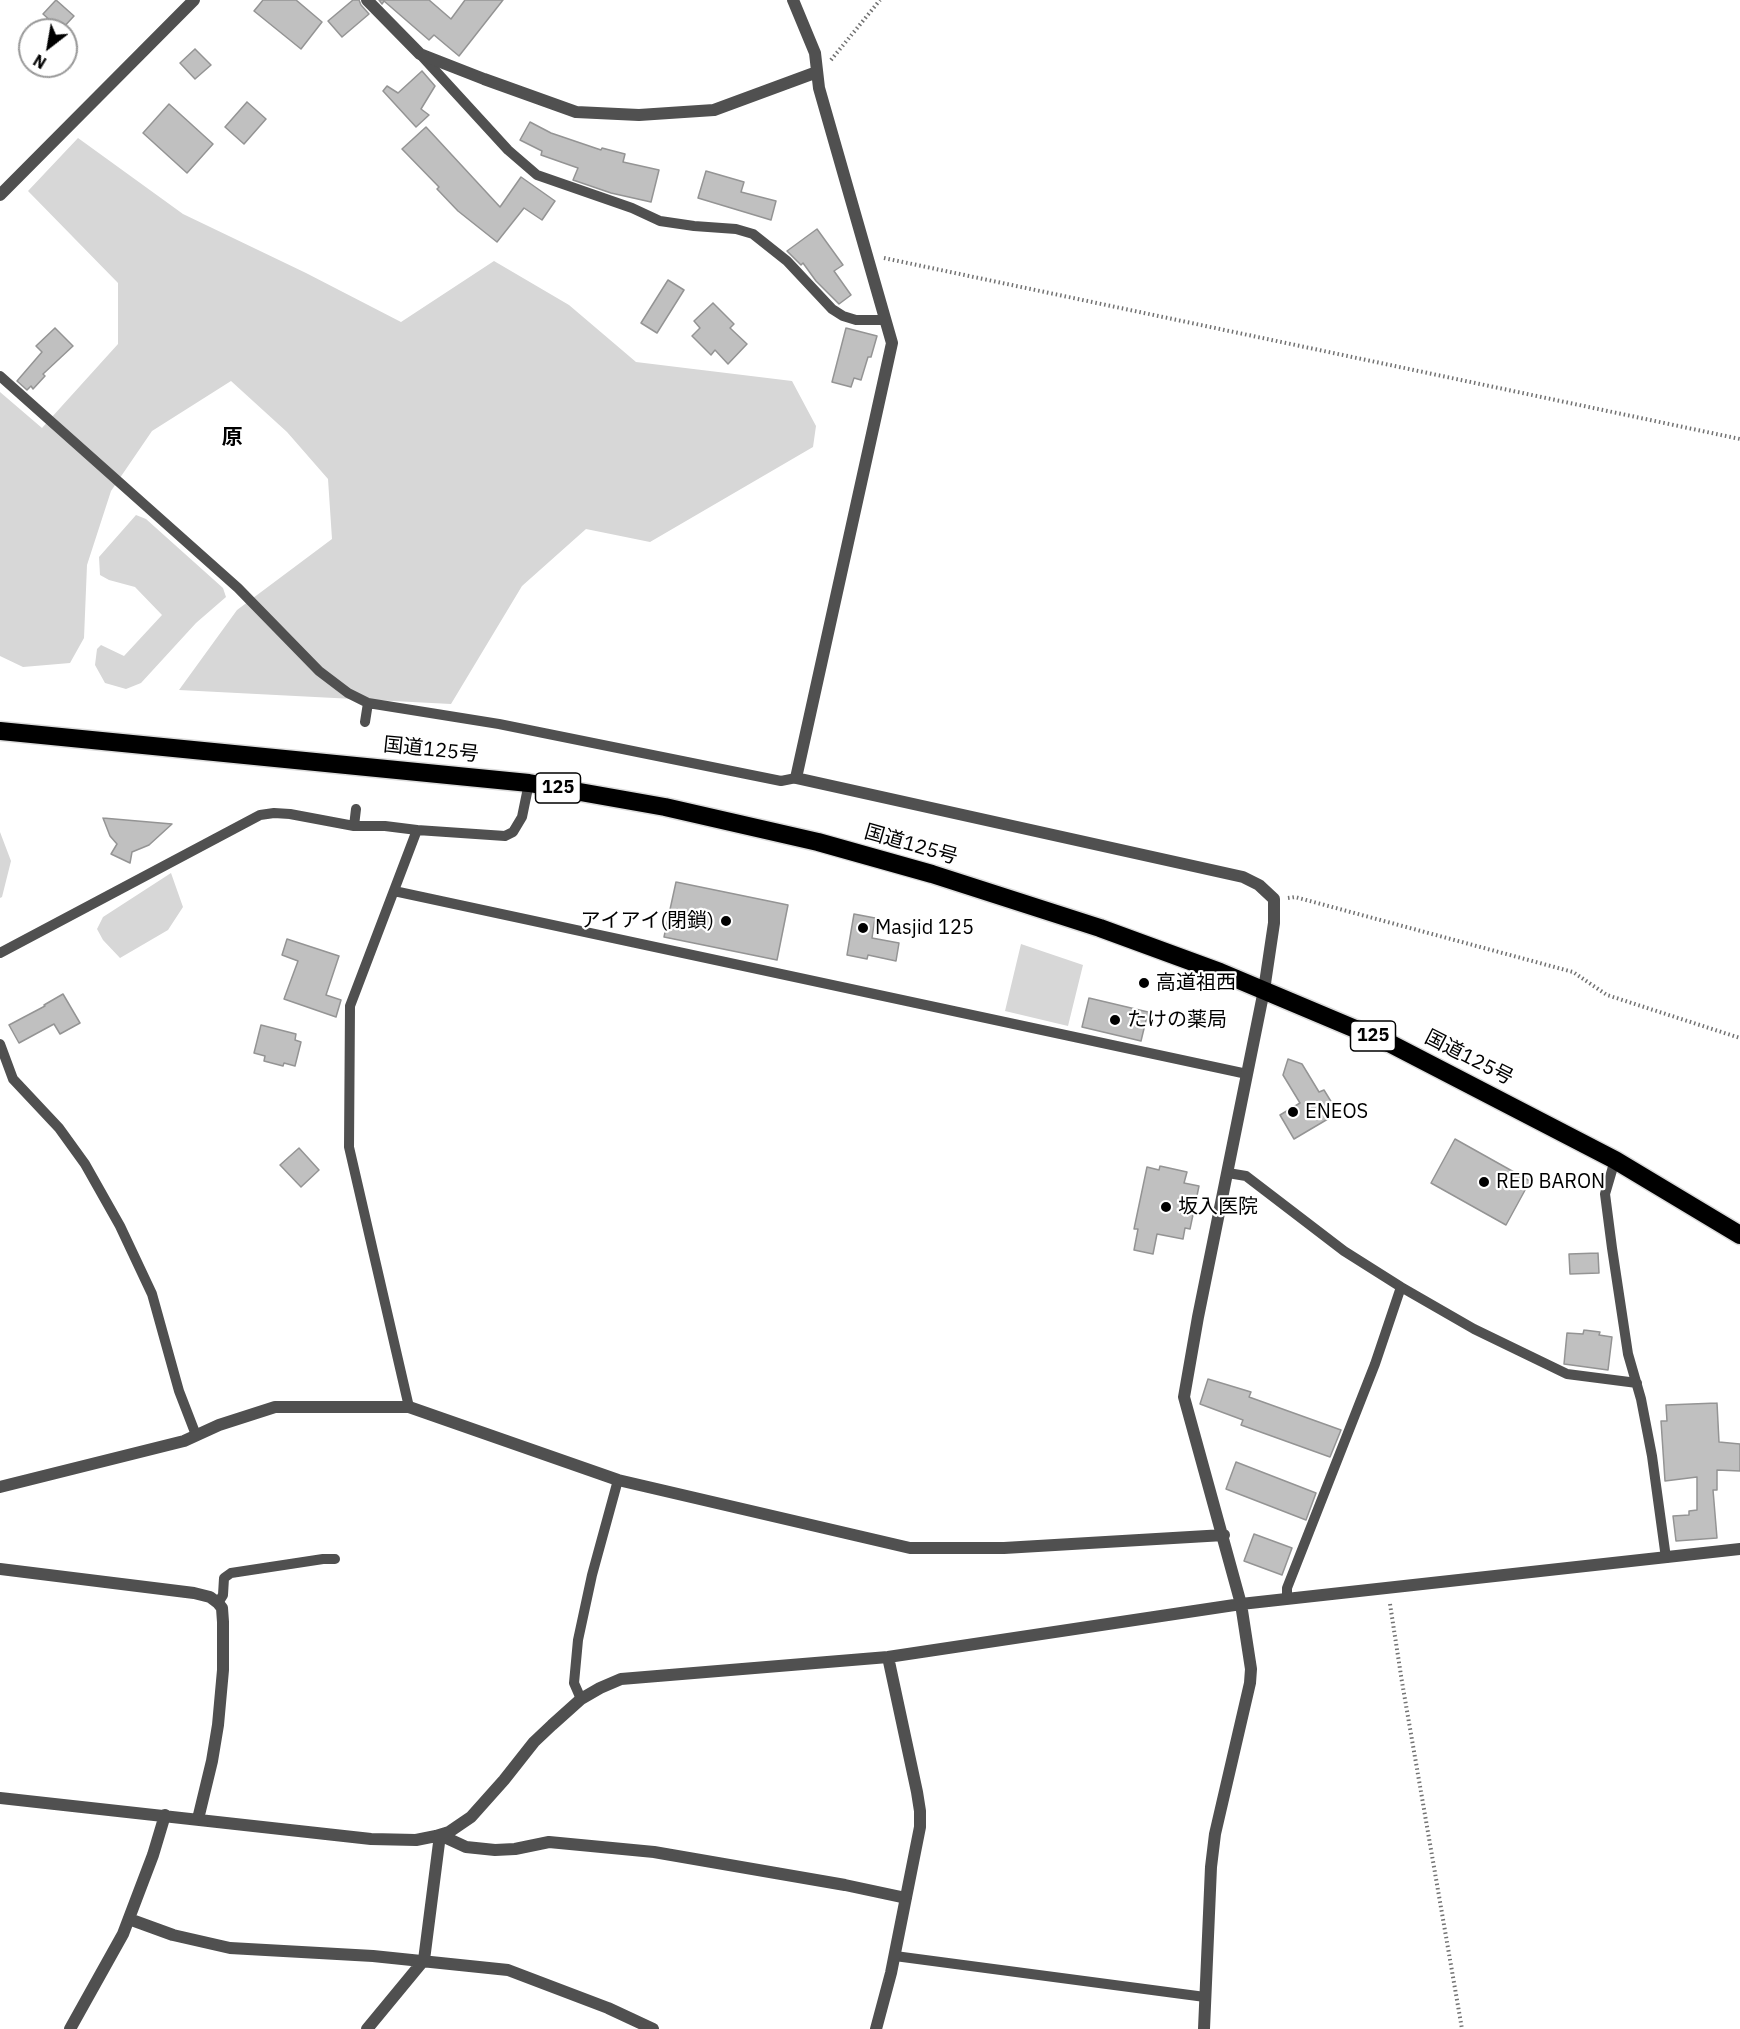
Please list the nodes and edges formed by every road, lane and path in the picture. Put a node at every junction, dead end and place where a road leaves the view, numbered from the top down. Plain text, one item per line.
1 (194, 0) edge
2 (367, 0) edge
3 (793, 0) edge
4 (880, 0) edge
5 (420, 54) junction
6 (817, 72) junction
7 (0, 195) edge
8 (866, 254) junction
9 (885, 320) junction
10 (0, 376) edge
11 (1740, 439) edge
12 (368, 703) junction
13 (365, 722) dead end
14 (0, 731) edge
15 (796, 778) junction
16 (529, 783) junction
17 (356, 809) dead end
18 (354, 826) junction
19 (417, 830) junction
20 (394, 891) junction
21 (1274, 898) junction
22 (0, 953) edge
23 (1264, 990) junction
24 (1740, 1038) edge
25 (0, 1044) edge
26 (1247, 1074) junction
27 (1615, 1160) junction
28 (1228, 1173) junction
29 (1740, 1235) edge
30 (1401, 1287) junction
31 (1637, 1383) junction
32 (409, 1407) junction
33 (196, 1435) junction
34 (618, 1480) junction
35 (0, 1487) edge
36 (1224, 1535) junction
37 (1740, 1549) edge
38 (1666, 1558) junction
39 (335, 1560) dead end
40 (0, 1569) edge
41 (1388, 1587) junction
42 (1287, 1598) junction
43 (218, 1603) junction
44 (1241, 1604) junction
45 (888, 1657) junction
46 (581, 1699) junction
47 (0, 1798) edge
48 (165, 1815) junction
49 (198, 1819) junction
50 (440, 1835) junction
51 (906, 1898) junction
52 (129, 1919) junction
53 (895, 1956) junction
54 (424, 1960) junction
55 (1205, 1997) junction
56 (70, 2029) edge
57 (367, 2029) edge
58 (652, 2029) edge
59 (876, 2029) edge
60 (1204, 2029) edge
61 (1462, 2029) edge

1 - 7 street
2 - 5 street
3 - 6 street
4 - 6 path
5 - 6 street
5 - 9 lane
6 - 8 street
8 - 9 street
8 - 11 path
9 - 15 street
10 - 12 lane
12 - 13 lane
12 - 15 lane
14 - 16 highway, 国道125号 / 125
15 - 21 street
16 - 19 lane
16 - 23 highway, 国道125号 / 125
17 - 18 lane
18 - 19 lane
18 - 22 lane
19 - 20 lane
20 - 26 lane
20 - 32 lane
21 - 23 street
21 - 24 path
23 - 26 street
23 - 27 highway, 国道125号 / 125
25 - 33 lane
26 - 28 street
27 - 29 highway, 国道125号 / 125
27 - 31 lane
28 - 30 lane
28 - 36 street
30 - 31 lane
30 - 42 lane
31 - 38 lane
32 - 33 street
32 - 34 street
33 - 35 street
34 - 36 street
34 - 46 lane
36 - 44 street
37 - 38 street
38 - 41 street
39 - 43 lane
40 - 43 street
41 - 42 street
41 - 61 path
42 - 44 street
43 - 49 street
44 - 45 street
44 - 55 street
45 - 46 street
45 - 51 street
46 - 50 street
47 - 48 street
48 - 49 street
48 - 52 street
49 - 50 street
50 - 51 street
50 - 54 street
51 - 53 street
52 - 54 street
52 - 56 street
53 - 55 lane
53 - 59 street
54 - 57 street
54 - 58 street
55 - 60 street

